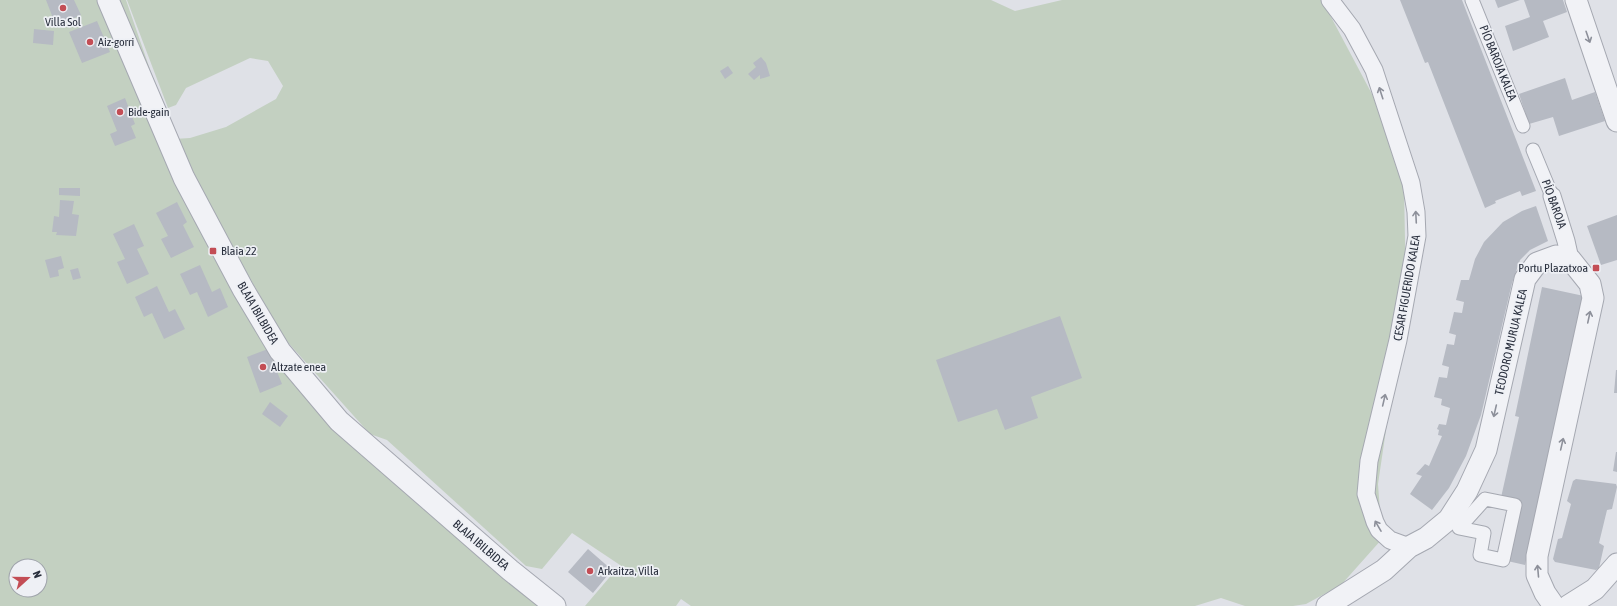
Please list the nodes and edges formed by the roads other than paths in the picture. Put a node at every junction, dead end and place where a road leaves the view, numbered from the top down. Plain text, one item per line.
1 (108, 0) edge
2 (1330, 0) edge
3 (1472, 0) edge
4 (1576, 0) edge
5 (1617, 121) edge
6 (1523, 126) dead end
7 (1533, 150) dead end
8 (1552, 196) joint
9 (1570, 259) junction
10 (1485, 499) joint
11 (1409, 547) junction
12 (1617, 564) edge
13 (555, 606) edge
14 (1327, 606) edge
15 (1554, 606) edge
16 (1568, 606) edge

1 - 13 street, BLAIA IBILBIDEA
11 -> 2 street, CESAR FIGUERIDO KALEA
3 - 6 street, PÍO BAROJA KALEA
4 -> 5 street
7 - 8 street, PÍO BAROJA
8 - 9 street, PÍO BAROJA
9 -> 11 street, TEODORO MURUA KALEA
15 -> 9 street
10 - 10 street
11 - 14 street, TEODORO MURUA KALEA
12 - 16 street

